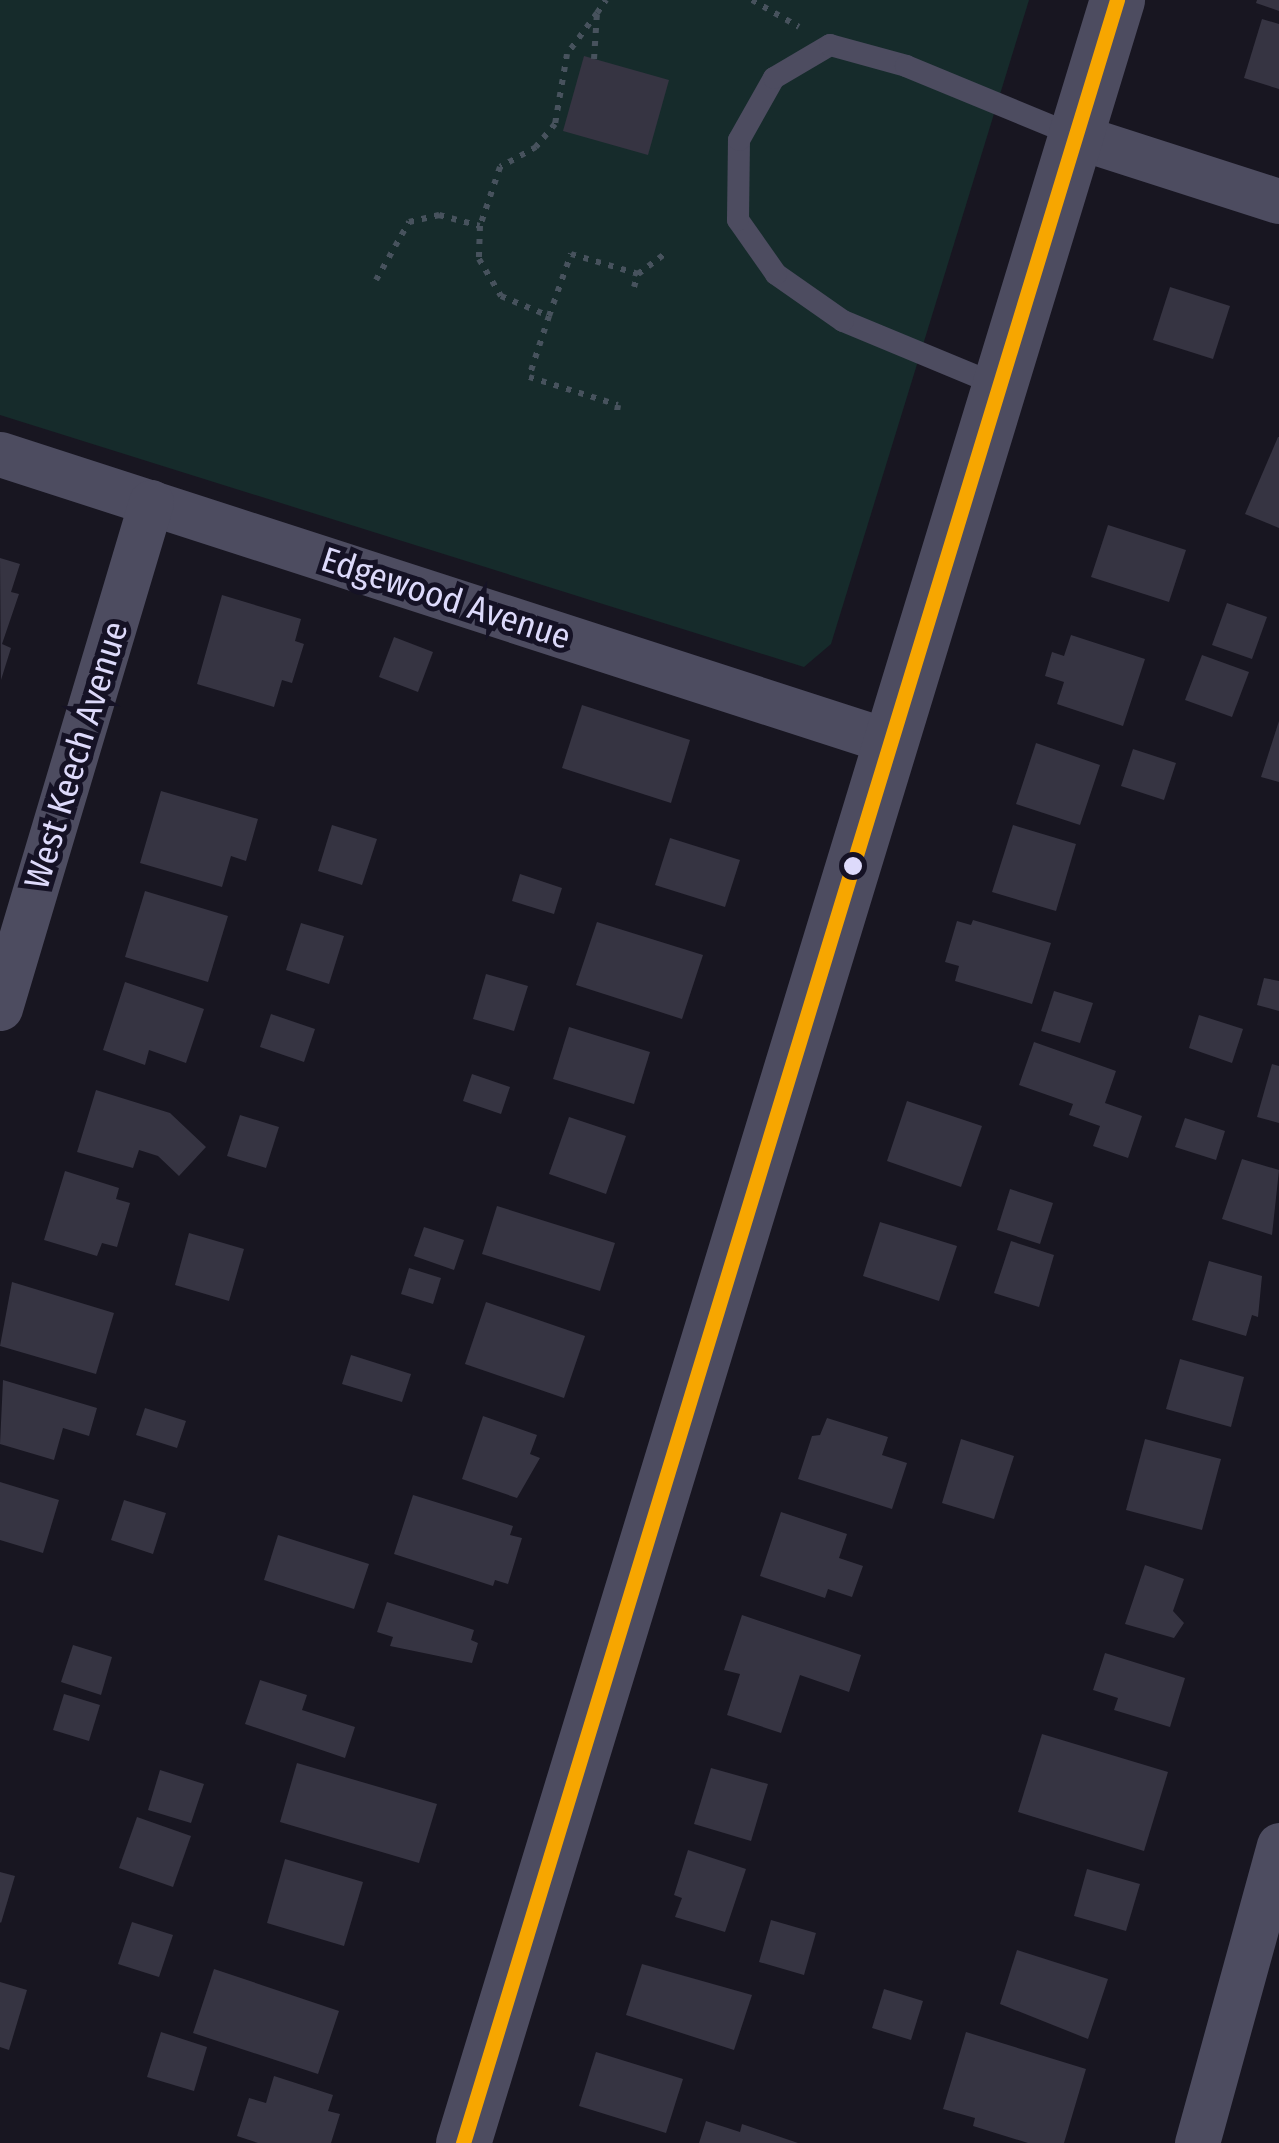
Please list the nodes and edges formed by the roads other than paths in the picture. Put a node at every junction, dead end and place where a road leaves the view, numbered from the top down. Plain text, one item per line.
1 (1117, 0) edge
2 (1076, 136) junction
3 (1279, 201) edge
4 (1000, 386) junction
5 (0, 454) edge
6 (151, 502) junction
7 (891, 742) junction
8 (0, 1008) edge
9 (1279, 1845) edge
10 (463, 2143) edge
11 (1198, 2143) edge

1 - 2 street
2 - 3 street
2 - 4 street
2 - 4 lane
4 - 7 street
5 - 6 street, Edgewood Avenue
6 - 7 street, Edgewood Avenue
6 - 8 street, West Keech Avenue
7 - 10 street
9 - 11 street

